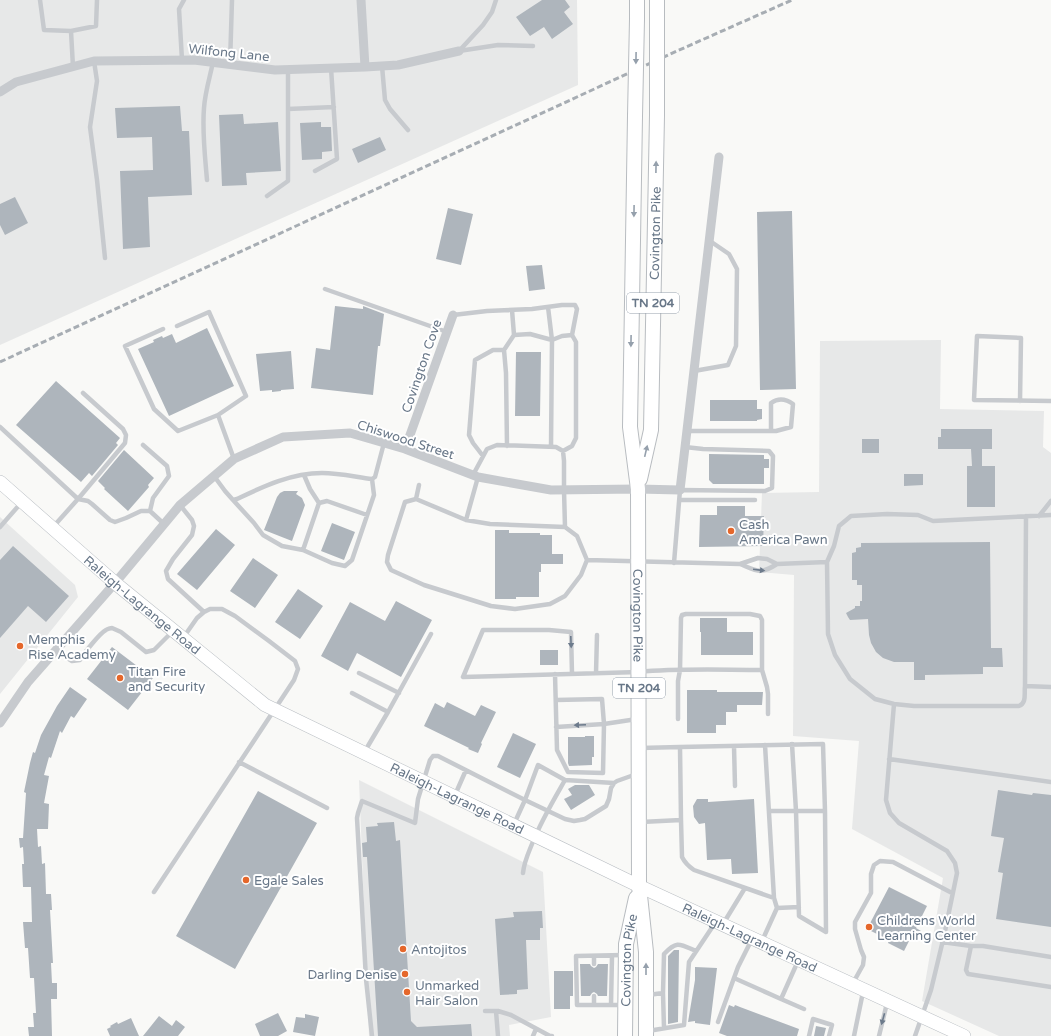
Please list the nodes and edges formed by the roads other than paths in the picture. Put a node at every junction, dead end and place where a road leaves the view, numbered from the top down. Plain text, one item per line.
1 (40, 0) edge
2 (97, 0) edge
3 (184, 0) edge
4 (232, 0) edge
5 (361, 0) edge
6 (496, 0) edge
7 (637, 0) edge
8 (657, 0) edge
9 (72, 32) junction
10 (533, 46) dead end
11 (459, 51) junction
12 (182, 60) junction
13 (94, 61) junction
14 (213, 62) junction
15 (230, 64) junction
16 (382, 66) junction
17 (73, 67) junction
18 (365, 67) junction
19 (331, 68) junction
20 (288, 69) junction
21 (0, 92) edge
22 (334, 107) junction
23 (288, 109) junction
24 (408, 130) dead end
25 (719, 157) dead end
26 (315, 171) dead end
27 (207, 180) dead end
28 (267, 196) dead end
29 (709, 241) junction
30 (105, 258) dead end
31 (325, 289) dead end
32 (548, 307) junction
33 (512, 310) junction
34 (453, 314) joint
35 (177, 326) dead end
36 (164, 329) dead end
37 (447, 332) junction
38 (514, 335) junction
39 (572, 335) junction
40 (552, 340) junction
41 (504, 350) junction
42 (694, 371) junction
43 (83, 393) dead end
44 (1020, 401) junction
45 (1051, 401) edge
46 (218, 415) junction
47 (0, 426) edge
48 (687, 431) junction
49 (771, 431) junction
50 (384, 443) junction
51 (143, 445) dead end
52 (506, 446) junction
53 (551, 447) junction
54 (685, 447) junction
55 (405, 449) junction
56 (563, 451) junction
57 (483, 456) junction
58 (234, 459) junction
59 (304, 475) junction
60 (214, 476) junction
61 (476, 476) junction
62 (372, 479) junction
63 (0, 482) edge
64 (419, 485) dead end
65 (638, 489) junction
66 (564, 490) junction
67 (680, 490) junction
68 (78, 499) junction
69 (416, 499) junction
70 (233, 500) junction
71 (679, 500) junction
72 (755, 500) dead end
73 (1051, 501) edge
74 (22, 502) junction
75 (319, 503) junction
76 (180, 505) junction
77 (150, 511) junction
78 (367, 515) junction
79 (1051, 515) edge
80 (1026, 516) junction
81 (1039, 516) junction
82 (466, 520) junction
83 (164, 524) junction
84 (565, 526) junction
85 (0, 527) edge
86 (52, 528) junction
87 (303, 550) junction
88 (587, 560) junction
89 (638, 562) junction
90 (827, 562) junction
91 (674, 563) junction
92 (740, 564) junction
93 (777, 564) junction
94 (115, 583) junction
95 (204, 612) junction
96 (178, 634) junction
97 (431, 634) dead end
98 (597, 635) dead end
99 (56, 651) junction
100 (680, 670) junction
101 (762, 670) junction
102 (638, 672) junction
103 (359, 673) dead end
104 (596, 673) junction
105 (555, 674) junction
106 (572, 674) junction
107 (1025, 686) junction
108 (1051, 687) edge
109 (352, 693) dead end
110 (399, 693) junction
111 (556, 700) junction
112 (894, 704) junction
113 (274, 709) junction
114 (388, 712) junction
115 (768, 714) dead end
116 (639, 719) junction
117 (678, 719) dead end
118 (0, 723) edge
119 (604, 724) junction
120 (556, 727) junction
121 (792, 744) junction
122 (765, 745) junction
123 (734, 746) junction
124 (680, 747) junction
125 (639, 748) junction
126 (364, 753) junction
127 (889, 759) junction
128 (239, 762) junction
129 (466, 770) junction
130 (639, 775) junction
131 (565, 780) junction
132 (423, 782) junction
133 (1051, 782) edge
134 (614, 783) junction
135 (735, 786) dead end
136 (454, 797) junction
137 (525, 800) junction
138 (327, 808) dead end
139 (547, 810) junction
140 (768, 811) junction
141 (796, 811) junction
142 (825, 811) junction
143 (680, 820) junction
144 (639, 822) junction
145 (513, 825) junction
146 (535, 836) junction
147 (523, 873) dead end
148 (639, 886) junction
149 (745, 888) junction
150 (154, 892) dead end
151 (952, 893) junction
152 (774, 898) junction
153 (799, 907) junction
154 (777, 908) junction
155 (719, 923) junction
156 (756, 941) junction
157 (942, 942) junction
158 (971, 946) junction
159 (696, 951) junction
160 (626, 955) junction
161 (594, 956) junction
162 (612, 956) junction
163 (1051, 957) edge
164 (798, 960) junction
165 (594, 964) dead end
166 (734, 978) junction
167 (1051, 987) edge
168 (858, 988) junction
169 (663, 993) junction
170 (646, 995) junction
171 (594, 996) dead end
172 (781, 999) junction
173 (887, 1001) junction
174 (594, 1005) junction
175 (611, 1005) junction
176 (626, 1005) junction
177 (804, 1009) dead end
178 (485, 1011) dead end
179 (496, 1011) junction
180 (922, 1017) junction
181 (718, 1022) dead end
182 (664, 1028) junction
183 (536, 1029) junction
184 (646, 1034) edge
185 (372, 1036) edge
186 (498, 1036) edge
187 (533, 1036) edge
188 (552, 1036) edge
189 (626, 1036) edge
190 (809, 1036) edge
191 (829, 1036) edge
192 (854, 1036) edge
193 (879, 1036) edge
194 (915, 1036) edge
195 (964, 1036) edge

1 - 9 lane
2 - 9 lane
3 - 12 lane
4 - 15 lane
5 - 18 street
6 - 11 lane
7 -> 65 main road, Covington Pike / TN 204, bridge
65 -> 8 main road, Covington Pike / TN 204, bridge
9 - 17 lane
10 - 11 lane
11 - 16 street, Wilfong Lane
12 - 13 street, Wilfong Lane
12 - 14 street, Wilfong Lane
13 - 17 street, Wilfong Lane
13 - 30 lane
14 - 15 street, Wilfong Lane
14 - 27 lane
15 - 20 street, Wilfong Lane
16 - 18 street, Wilfong Lane
16 - 24 lane
17 - 21 street, Wilfong Lane
18 - 19 street, Wilfong Lane
19 - 20 street, Wilfong Lane
19 - 22 lane
20 - 23 lane
22 - 23 lane
22 - 26 lane
23 - 28 lane
25 - 29 street
29 - 42 street
29 - 42 lane
31 - 37 lane
32 - 33 lane
32 - 39 lane
32 - 40 lane
33 - 34 lane
33 - 38 lane
34 - 37 street, Covington Cove
35 - 46 lane
36 - 46 lane
37 - 55 street, Covington Cove
38 - 40 lane
38 - 41 lane
39 - 40 lane
39 - 56 lane
40 - 53 lane
41 - 52 lane
41 - 57 lane
42 - 48 street
43 - 68 lane
44 - 44 lane
44 - 45 lane
46 - 58 lane
47 - 68 lane
48 - 49 lane
48 - 54 street
49 - 49 lane
50 - 55 street, Chiswood Street
50 - 58 street, Chiswood Street
50 - 62 lane
51 - 77 lane
52 - 53 lane
52 - 57 lane
53 - 56 lane
54 - 67 street
54 - 67 lane
55 - 61 street, Chiswood Street
56 - 66 lane
57 - 61 lane
58 - 60 street, Chiswood Street
59 - 62 lane
59 - 70 lane
59 - 75 lane
60 - 70 lane
60 - 76 street, Chiswood Street
61 - 66 street, Chiswood Street
61 - 82 lane
62 - 78 lane
63 - 74 main road, Raleigh-Lagrange Road
64 - 69 lane
65 - 66 street, Chiswood Street
65 - 67 street, Chiswood Street
65 - 89 main road, Covington Pike / TN 204
66 - 84 lane
67 - 71 lane
68 - 77 lane
68 - 86 lane
69 - 82 lane
69 - 88 lane
70 - 87 lane
71 - 72 lane
71 - 91 lane
73 - 81 lane
74 - 85 lane
74 - 86 main road, Raleigh-Lagrange Road
75 - 78 lane
75 - 87 lane
76 - 83 street, Chiswood Street
76 - 95 lane
77 - 83 lane
78 - 87 lane
79 - 81 lane
80 - 81 lane
80 - 90 lane
80 - 107 lane
82 - 84 lane
83 - 94 street, Chiswood Street
84 - 88 lane
86 - 94 main road, Raleigh-Lagrange Road
88 - 89 lane
89 - 91 lane
89 - 102 main road, Covington Pike / TN 204
90 - 93 lane
90 - 112 lane
91 - 92 lane
92 - 93 lane
92 -> 93 lane
94 - 96 main road, Raleigh-Lagrange Road
94 - 99 street, Chiswood Street
95 - 96 lane
95 - 113 lane
96 - 99 lane
96 - 113 main road, Raleigh-Lagrange Road
97 - 110 lane
98 - 104 lane
99 - 118 street, Chiswood Street
100 - 101 lane
100 - 101 lane
100 - 102 lane
100 - 117 lane
101 - 115 lane
102 - 104 lane
102 - 116 main road, Covington Pike / TN 204
103 - 110 lane
104 - 106 lane
105 - 106 lane
105 -> 106 lane
105 - 111 lane
107 - 108 lane
107 - 112 lane
109 - 114 lane
110 - 114 lane
111 - 119 lane
111 - 120 lane
112 - 127 lane
113 - 126 main road, Raleigh-Lagrange Road
113 - 128 lane
114 - 126 lane
116 - 119 lane
116 - 125 main road, Covington Pike / TN 204
119 -> 120 lane
119 - 120 lane
121 - 122 lane
121 - 141 lane
121 - 142 lane
122 - 123 lane
122 - 140 lane
123 - 124 lane
123 - 135 lane
124 - 125 lane
124 - 143 lane
125 - 130 main road, Covington Pike / TN 204
126 - 132 main road, Raleigh-Lagrange Road
127 - 133 lane
127 - 151 lane
128 - 138 lane
128 - 150 lane
129 - 132 lane
129 - 136 lane
129 - 137 lane
130 - 134 lane
130 - 144 main road, Covington Pike / TN 204
131 - 134 lane
131 - 137 lane
131 - 139 lane
132 - 136 main road, Raleigh-Lagrange Road
132 - 185 lane
134 - 139 lane
136 - 145 main road, Raleigh-Lagrange Road
137 - 139 lane
137 - 145 lane
139 - 146 lane
140 - 141 lane
140 - 152 lane
141 - 142 lane
141 - 153 lane
142 - 153 lane
143 - 144 lane
143 - 149 lane
144 - 148 main road, Covington Pike / TN 204
145 - 146 main road, Raleigh-Lagrange Road
146 - 147 lane
146 - 148 main road, Raleigh-Lagrange Road
148 - 155 main road, Raleigh-Lagrange Road
148 - 160 main road, Covington Pike / TN 204
170 -> 148 main road, Covington Pike / TN 204
149 - 152 lane
149 - 155 lane
151 - 157 lane
151 - 168 lane
152 - 154 lane
153 - 154 lane
154 - 156 lane
155 - 156 main road, Raleigh-Lagrange Road
155 - 159 lane
156 - 164 main road, Raleigh-Lagrange Road
156 - 166 lane
157 - 158 lane
157 - 180 lane
158 - 163 lane
158 - 167 lane
159 - 169 lane
159 - 182 lane
160 - 162 lane
160 - 176 main road, Covington Pike / TN 204
161 - 162 lane
161 - 165 lane
161 - 174 lane
162 - 175 lane
164 - 168 main road, Raleigh-Lagrange Road
164 - 172 lane
166 - 172 lane
166 - 181 lane
168 - 173 main road, Raleigh-Lagrange Road
168 - 192 lane
169 - 170 lane
169 - 182 lane
170 - 184 main road, Covington Pike / TN 204
171 - 174 lane
172 - 177 lane
173 - 180 main road, Raleigh-Lagrange Road
173 -> 193 lane
174 - 175 lane
175 - 176 lane
176 - 189 main road, Covington Pike / TN 204
178 - 179 lane
179 - 183 lane
179 - 186 lane
180 - 194 lane
180 - 195 main road, Raleigh-Lagrange Road
182 - 184 lane
183 - 187 lane
183 - 188 lane
190 - 191 lane

